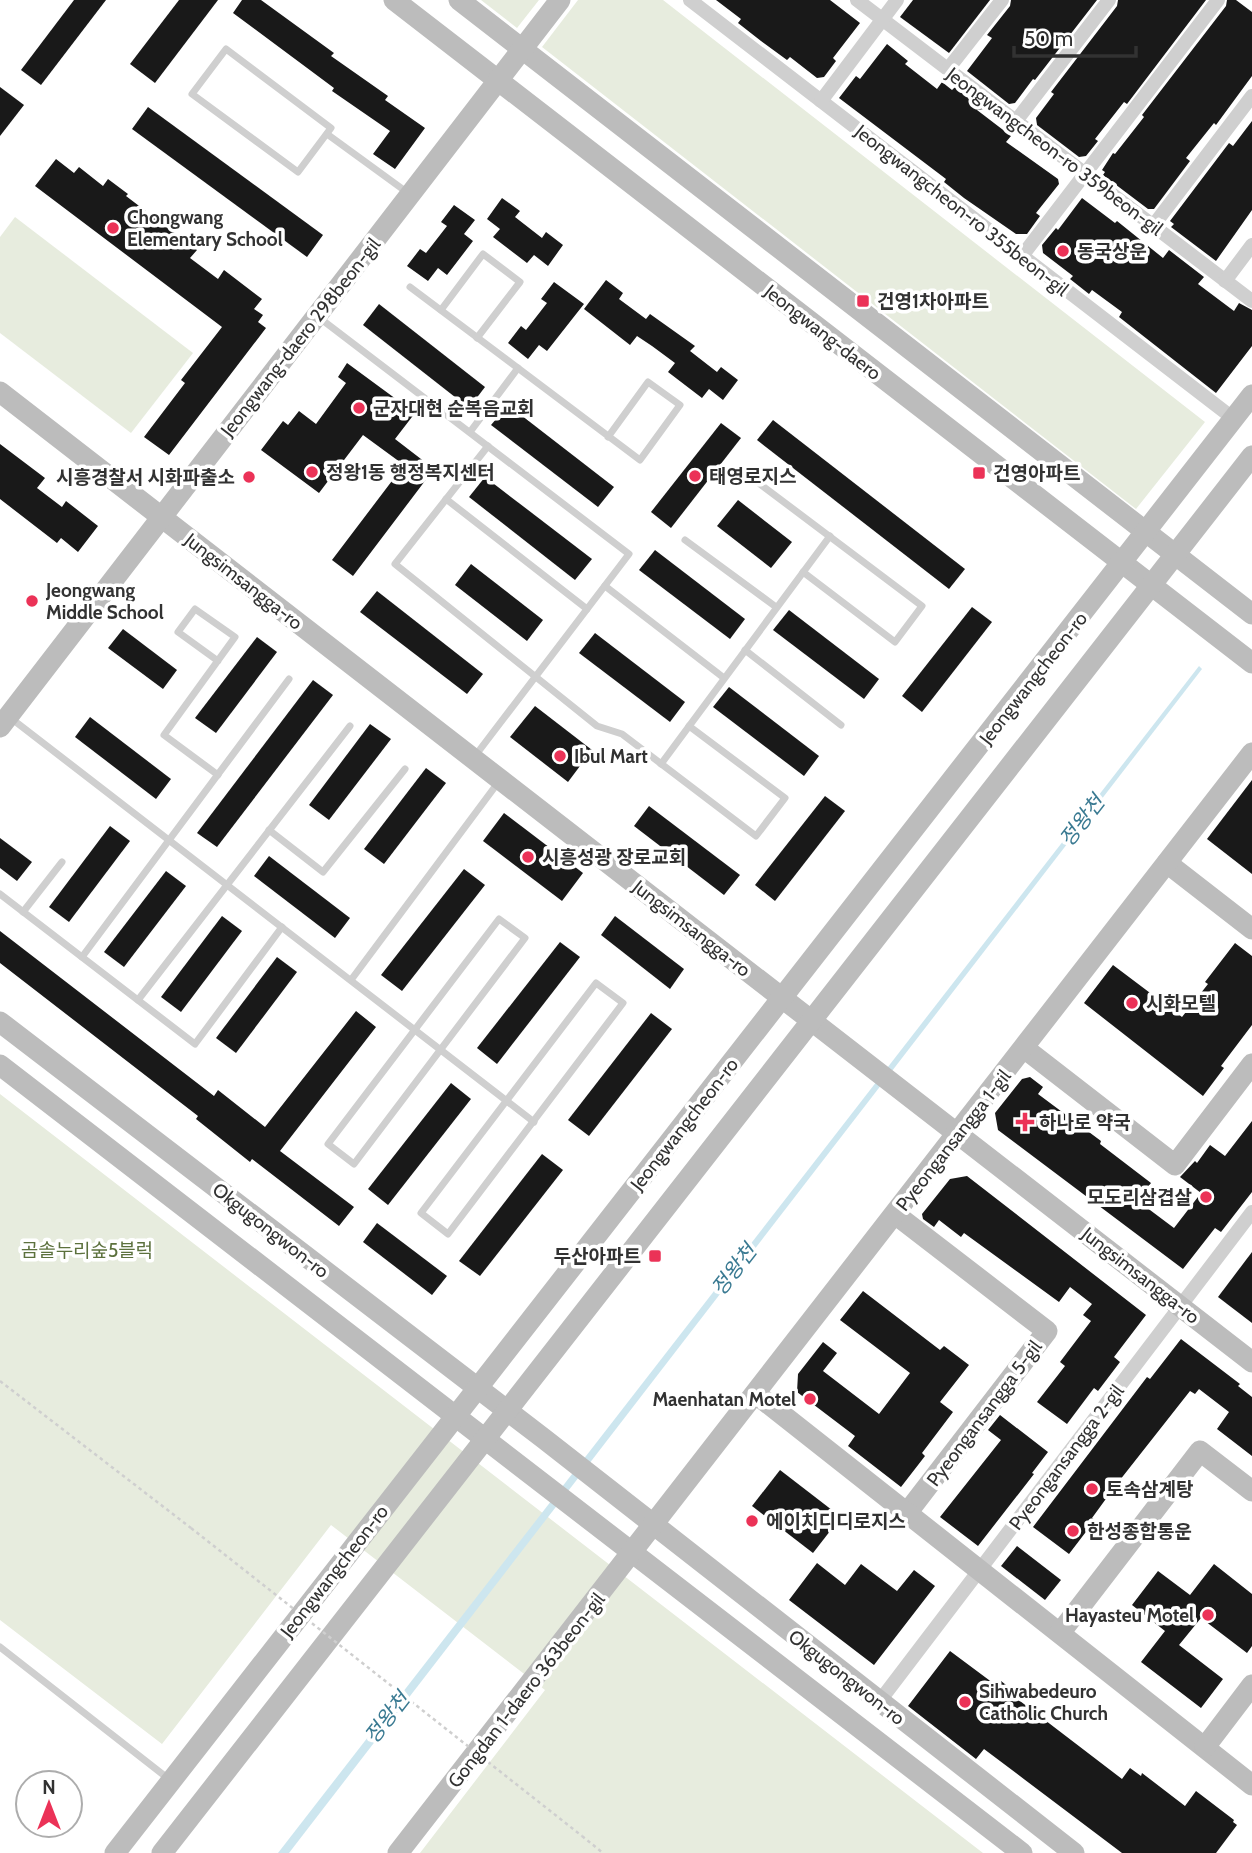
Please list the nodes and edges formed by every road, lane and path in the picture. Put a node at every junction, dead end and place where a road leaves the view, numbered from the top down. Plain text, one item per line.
1 (394, 0) edge
2 (459, 0) edge
3 (560, 0) edge
4 (690, 0) edge
5 (858, 0) edge
6 (897, 0) edge
7 (1002, 0) edge
8 (1109, 0) edge
9 (1218, 0) edge
10 (883, 19) junction
11 (522, 49) junction
12 (948, 69) junction
13 (498, 80) junction
14 (1252, 96) edge
15 (821, 100) junction
16 (1016, 121) junction
17 (327, 134) junction
18 (1085, 174) junction
19 (410, 195) junction
20 (1153, 226) junction
21 (1252, 245) edge
22 (1022, 256) junction
23 (1225, 281) junction
24 (410, 287) dead end
25 (1252, 301) edge
26 (441, 310) junction
27 (317, 316) junction
28 (477, 338) junction
29 (518, 368) junction
30 (0, 392) edge
31 (1252, 396) edge
32 (1234, 419) junction
33 (470, 432) junction
34 (608, 437) junction
35 (488, 446) junction
36 (1252, 456) edge
37 (740, 469) dead end
38 (446, 499) junction
39 (162, 517) junction
40 (1146, 532) junction
41 (830, 536) junction
42 (685, 540) dead end
43 (1176, 555) junction
44 (1122, 563) junction
45 (803, 572) junction
46 (605, 586) junction
47 (1152, 586) junction
48 (776, 607) junction
49 (587, 609) junction
50 (1252, 614) edge
51 (745, 650) junction
52 (218, 661) junction
53 (1252, 663) edge
54 (536, 675) junction
55 (724, 678) junction
56 (289, 679) dead end
57 (4, 721) edge
58 (841, 725) dead end
59 (350, 726) dead end
60 (689, 726) junction
61 (1252, 753) edge
62 (473, 758) junction
63 (661, 764) junction
64 (405, 769) dead end
65 (218, 775) junction
66 (500, 779) junction
67 (269, 830) junction
68 (169, 840) junction
69 (62, 862) dead end
70 (1167, 863) junction
71 (227, 885) junction
72 (0, 894) edge
73 (23, 912) junction
74 (282, 927) junction
75 (1252, 929) edge
76 (82, 957) junction
77 (351, 980) junction
78 (783, 998) junction
79 (138, 1000) junction
80 (812, 1021) junction
81 (0, 1022) edge
82 (415, 1029) junction
83 (1024, 1048) junction
84 (441, 1049) junction
85 (1252, 1064) edge
86 (0, 1065) edge
87 (507, 1101) junction
88 (534, 1122) junction
89 (957, 1134) junction
90 (1252, 1212) edge
91 (895, 1214) junction
92 (1180, 1306) junction
93 (1252, 1362) edge
94 (0, 1381) edge
95 (477, 1388) junction
96 (756, 1394) junction
97 (506, 1410) junction
98 (455, 1416) junction
99 (484, 1438) junction
100 (1252, 1491) edge
101 (907, 1513) junction
102 (654, 1527) junction
103 (633, 1553) junction
104 (979, 1570) junction
105 (1060, 1633) junction
106 (0, 1647) edge
107 (1252, 1685) edge
108 (879, 1702) junction
109 (1205, 1747) junction
110 (171, 1781) junction
111 (1252, 1784) edge
112 (115, 1853) edge
113 (162, 1853) edge
114 (398, 1853) edge
115 (603, 1853) edge
116 (1022, 1853) edge
117 (1074, 1853) edge

1 - 13 street, Jeongwang-daero
2 - 11 street, Jeongwang-daero
3 - 11 street, Jeongwang-daero 298beon-gil
4 - 15 street, Jeongwangcheon-ro 355beon-gil
5 - 10 street, Jeongwangcheon-ro 359beon-gil
6 - 10 street
7 - 12 street
8 - 16 street
9 - 18 street
10 - 12 street, Jeongwangcheon-ro 359beon-gil
10 - 15 street
11 - 13 street, Jeongwang-daero 298beon-gil
11 - 40 street, Jeongwang-daero
12 - 16 street, Jeongwangcheon-ro 359beon-gil
13 - 19 street, Jeongwang-daero 298beon-gil
13 - 44 street, Jeongwang-daero
14 - 20 street
15 - 22 street, Jeongwangcheon-ro 355beon-gil
16 - 18 street, Jeongwangcheon-ro 359beon-gil
17 - 17 lane
17 - 19 lane
18 - 20 street, Jeongwangcheon-ro 359beon-gil
18 - 22 street
19 - 27 street, Jeongwang-daero 298beon-gil
20 - 23 street, Jeongwangcheon-ro 359beon-gil
21 - 23 street
22 - 32 street, Jeongwangcheon-ro 355beon-gil
23 - 25 street, Jeongwangcheon-ro 359beon-gil
24 - 26 lane
26 - 28 lane
26 - 28 lane
27 - 33 lane
27 - 39 street, Jeongwang-daero 298beon-gil
28 - 29 lane
29 - 33 lane
29 - 34 lane
30 - 39 street, Jungsimsangga-ro
31 - 32 street, Jeongwangcheon-ro
32 - 40 street, Jeongwangcheon-ro
33 - 35 lane
34 - 34 lane
35 - 38 lane
35 - 46 lane
36 - 43 street, Jeongwangcheon-ro
37 - 41 lane
38 - 49 lane
38 - 54 lane
39 - 57 street, Jeongwang-daero 298beon-gil
39 - 62 street, Jungsimsangga-ro
40 - 43 street, Jeongwang-daero
40 - 44 street, Jeongwangcheon-ro
41 - 45 lane
41 - 45 lane
42 - 48 lane
43 - 47 street, Jeongwangcheon-ro
43 - 50 street, Jeongwang-daero
44 - 47 street, Jeongwang-daero
44 - 78 street, Jeongwangcheon-ro
45 - 48 lane
46 - 49 lane
46 - 55 lane
47 - 53 street, Jeongwang-daero
47 - 80 street, Jeongwangcheon-ro
48 - 51 lane
49 - 54 lane
51 - 55 lane
51 - 58 lane
52 - 52 lane
52 - 65 lane
54 - 62 lane
54 - 63 lane
55 - 60 lane
56 - 65 lane
57 - 68 lane
59 - 67 lane
60 - 63 lane
60 - 63 lane
61 - 70 street, Pyeongansangga 1-gil
62 - 66 street, Jungsimsangga-ro
64 - 67 lane
65 - 68 lane
66 - 77 lane
66 - 78 street, Jungsimsangga-ro
67 - 71 lane
68 - 71 lane
68 - 76 lane
69 - 73 lane
70 - 75 street
70 - 83 street, Pyeongansangga 1-gil
71 - 74 lane
71 - 79 lane
72 - 73 lane
73 - 76 lane
74 - 77 lane
74 - 79 lane
76 - 79 lane
77 - 82 lane
78 - 80 street, Jungsimsangga-ro
78 - 95 street, Jeongwangcheon-ro
80 - 89 street, Jungsimsangga-ro
80 - 97 street, Jeongwangcheon-ro
81 - 95 street, Okgugongwon-ro
82 - 84 lane
82 - 84 lane
82 - 84 lane
83 - 85 street
83 - 89 street, Pyeongansangga 1-gil
84 - 87 lane
86 - 98 street, Okgugongwon-ro
87 - 88 lane
87 - 88 lane
87 - 88 lane
89 - 91 street, Pyeongansangga 1-gil
89 - 92 street, Jungsimsangga-ro
90 - 92 street, Pyeongansangga 2-gil
91 - 96 street, Pyeongansangga 1-gil
91 - 101 street, Pyeongansangga 5-gil
92 - 93 street, Jungsimsangga-ro
92 - 104 street, Pyeongansangga 2-gil
94 - 115 path, bridge
95 - 97 street, Okgugongwon-ro
95 - 98 street, Jeongwangcheon-ro
96 - 101 street
96 - 102 street, Pyeongansangga 1-gil
97 - 99 street, Jeongwangcheon-ro
97 - 102 street, Okgugongwon-ro
98 - 99 street, Okgugongwon-ro
98 - 110 street, Jeongwangcheon-ro
99 - 103 street, Okgugongwon-ro
99 - 113 street, Jeongwangcheon-ro
100 - 105 street
101 - 104 street
102 - 103 street, Gongdan 1-daero 363beon-gil
102 - 108 street, Okgugongwon-ro
103 - 114 street, Gongdan 1-daero 363beon-gil
103 - 116 street, Okgugongwon-ro
104 - 105 street
104 - 108 street, Pyeongansangga 2-gil
105 - 109 street
106 - 110 lane
107 - 109 street
108 - 117 street, Okgugongwon-ro
109 - 111 street
110 - 112 street, Jeongwangcheon-ro

